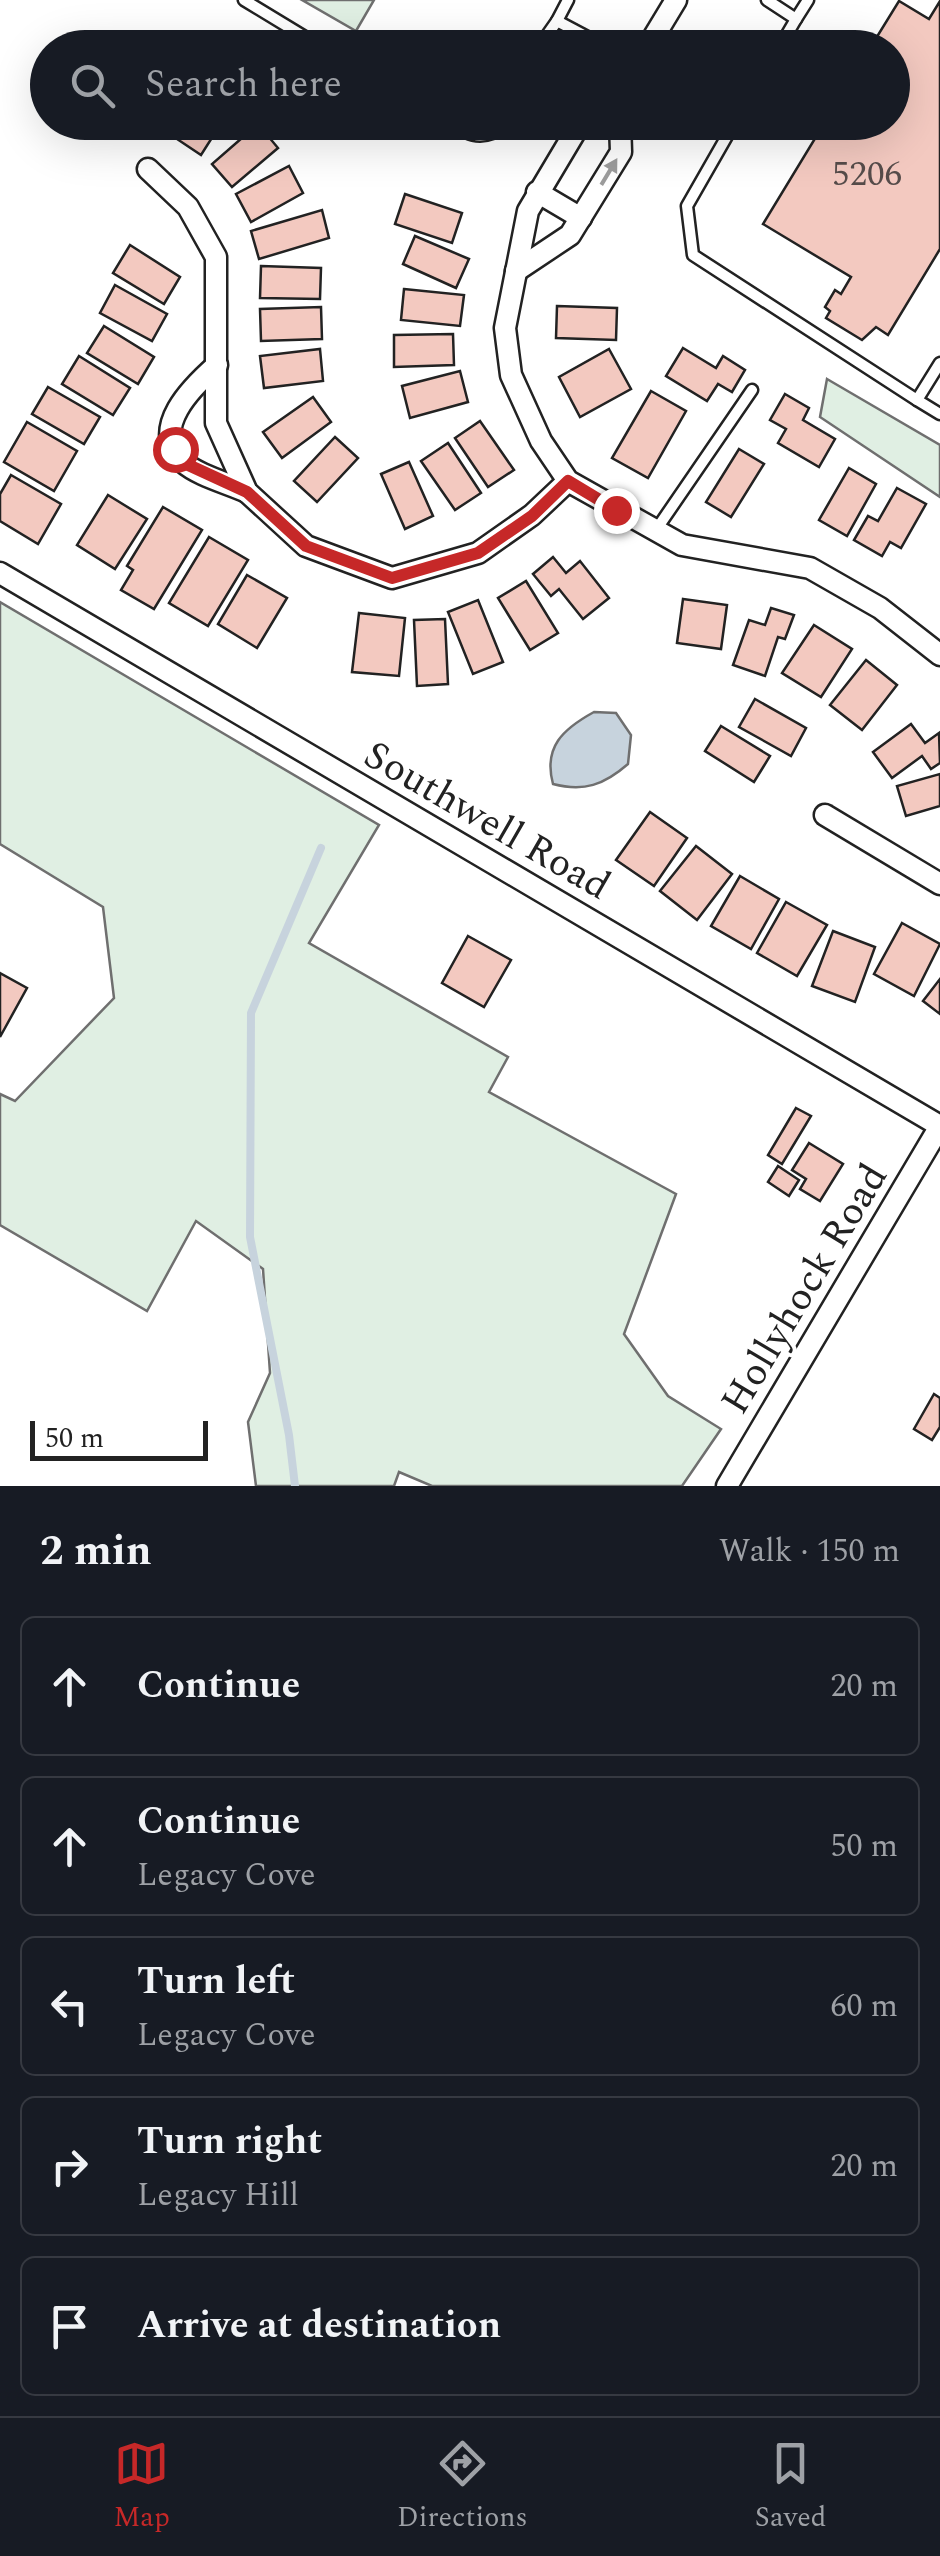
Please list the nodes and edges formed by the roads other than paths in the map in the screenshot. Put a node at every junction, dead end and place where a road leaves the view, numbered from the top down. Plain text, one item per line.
1 (244, 0) edge
2 (568, 0) edge
3 (676, 0) edge
4 (767, 0) edge
5 (808, 0) edge
6 (796, 18) junction
7 (557, 21) junction
8 (293, 30) edge
9 (551, 30) edge
10 (574, 30) edge
11 (658, 30) edge
12 (789, 30) edge
13 (570, 140) edge
14 (621, 140) edge
15 (725, 140) edge
16 (148, 169) dead end
17 (538, 192) junction
18 (581, 218) junction
19 (516, 272) junction
20 (940, 362) edge
21 (217, 365) junction
22 (752, 390) dead end
23 (917, 400) junction
24 (940, 414) edge
25 (568, 481) junction
26 (247, 492) junction
27 (656, 530) junction
28 (0, 573) edge
29 (940, 655) edge
30 (825, 815) dead end
31 (940, 884) edge
32 (940, 1126) edge
33 (726, 1486) edge

1 - 8 lane
2 - 7 lane
3 - 11 street
4 - 6 lane
5 - 6 lane
6 - 12 lane
7 - 9 lane
7 - 10 lane
13 - 17 street
18 -> 14 street
15 - 23 lane
16 - 21 street
17 - 18 street
17 - 19 street
18 - 19 street
19 - 25 street
20 - 23 lane
21 - 26 street
21 - 26 street
22 - 27 lane
23 - 24 lane
25 - 26 street
25 - 27 street
27 - 29 street
28 - 32 street, Southwell Road
30 - 31 street
32 - 33 street, Hollyhock Road

